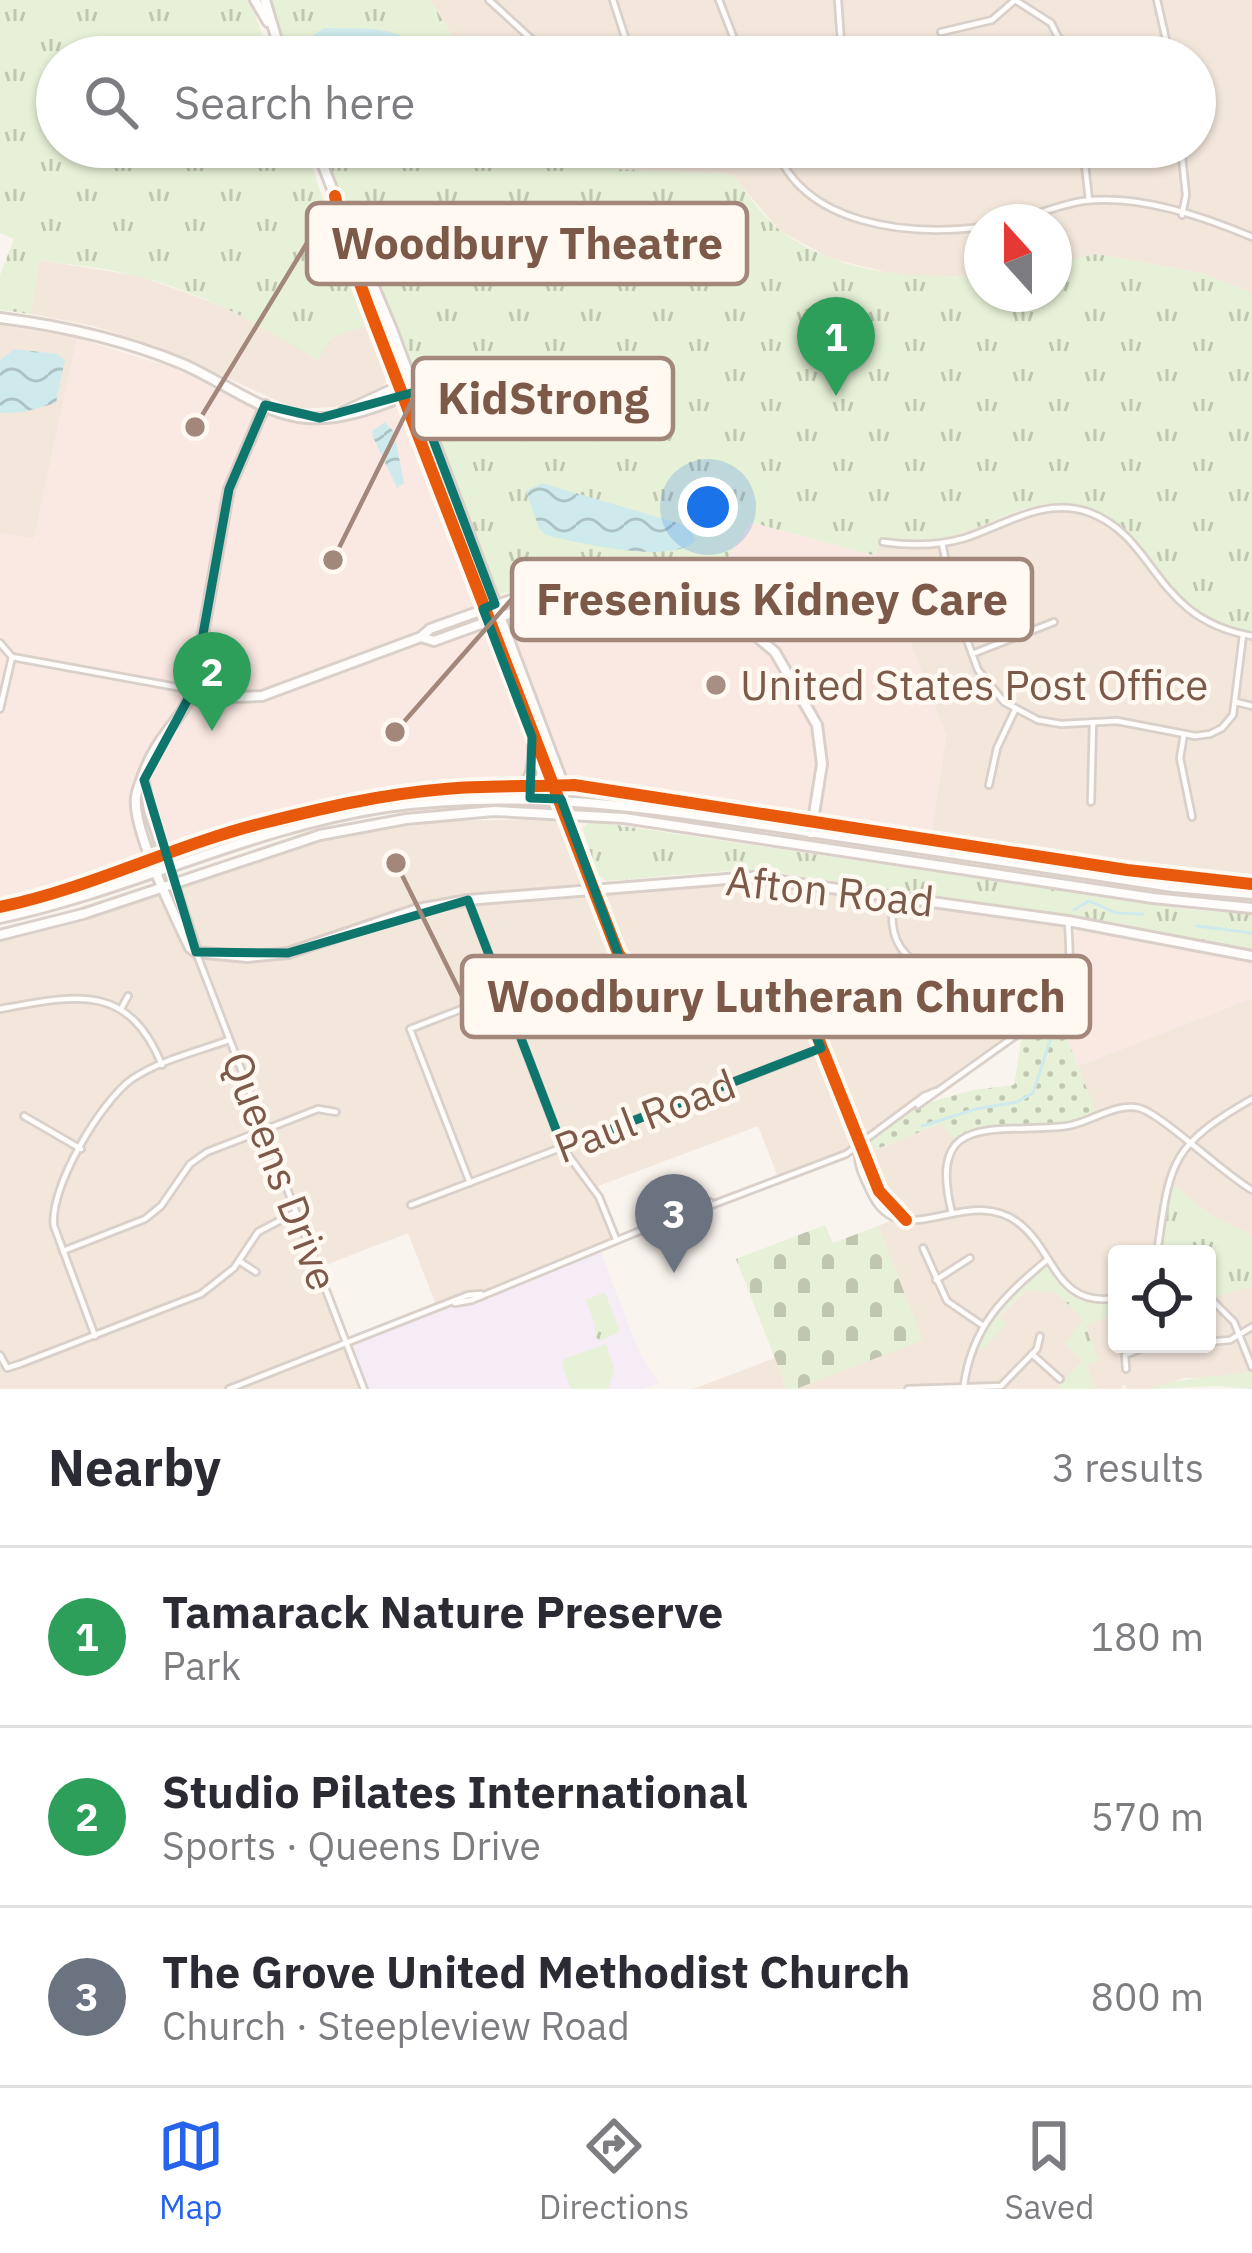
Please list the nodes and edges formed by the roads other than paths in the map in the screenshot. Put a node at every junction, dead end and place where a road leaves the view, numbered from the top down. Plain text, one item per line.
1 (255, 0) edge
2 (265, 0) edge
3 (489, 0) edge
4 (613, 0) edge
5 (719, 0) edge
6 (838, 0) edge
7 (1015, 0) edge
8 (1157, 0) edge
9 (269, 24) junction
10 (941, 32) dead end
11 (274, 36) edge
12 (528, 36) edge
13 (625, 36) edge
14 (733, 36) edge
15 (841, 36) edge
16 (1058, 36) edge
17 (1165, 36) edge
18 (324, 168) edge
19 (785, 168) edge
20 (1086, 168) edge
21 (1183, 168) edge
22 (334, 196) junction
23 (1090, 200) junction
24 (1072, 205) edge
25 (1182, 215) junction
26 (964, 226) edge
27 (1252, 237) edge
28 (0, 318) edge
29 (413, 387) junction
30 (400, 392) junction
31 (265, 404) junction
32 (883, 542) dead end
33 (942, 543) junction
34 (565, 594) junction
35 (495, 604) junction
36 (483, 609) junction
37 (499, 615) junction
38 (487, 620) junction
39 (1054, 622) dead end
40 (1243, 635) junction
41 (1252, 637) edge
42 (422, 638) junction
43 (0, 643) edge
44 (9, 654) junction
45 (972, 654) junction
46 (0, 658) edge
47 (193, 690) junction
48 (1236, 702) junction
49 (1252, 706) edge
50 (0, 710) edge
51 (1015, 710) junction
52 (1093, 722) junction
53 (1184, 734) junction
54 (532, 737) junction
55 (144, 780) junction
56 (989, 785) dead end
57 (503, 798) junction
58 (561, 799) junction
59 (1091, 802) dead end
60 (566, 812) junction
61 (1192, 817) dead end
62 (811, 833) junction
63 (168, 867) junction
64 (157, 870) junction
65 (167, 885) junction
66 (593, 888) junction
67 (1252, 894) edge
68 (894, 895) junction
69 (468, 900) junction
70 (1252, 908) edge
71 (0, 918) edge
72 (1068, 921) junction
73 (0, 935) edge
74 (196, 952) junction
75 (1252, 956) edge
76 (914, 961) dead end
77 (638, 972) junction
78 (503, 992) junction
79 (128, 996) dead end
80 (626, 999) dead end
81 (0, 1009) edge
82 (122, 1009) junction
83 (230, 1040) junction
84 (821, 1048) junction
85 (162, 1065) junction
86 (1252, 1099) edge
87 (336, 1112) dead end
88 (24, 1116) dead end
89 (264, 1129) junction
90 (1188, 1144) junction
91 (858, 1147) junction
92 (562, 1148) junction
93 (81, 1149) junction
94 (470, 1183) junction
95 (1252, 1190) edge
96 (411, 1205) dead end
97 (296, 1212) junction
98 (952, 1213) junction
99 (616, 1239) junction
100 (1158, 1245) edge
101 (923, 1248) dead end
102 (62, 1251) junction
103 (970, 1258) dead end
104 (1047, 1260) junction
105 (239, 1261) junction
106 (256, 1272) dead end
107 (936, 1280) junction
108 (1108, 1298) edge
109 (1216, 1303) edge
110 (982, 1325) junction
111 (1252, 1327) edge
112 (1240, 1333) junction
113 (94, 1336) junction
114 (1040, 1336) dead end
115 (1216, 1342) edge
116 (347, 1344) junction
117 (1129, 1353) edge
118 (1032, 1354) junction
119 (0, 1355) edge
120 (1252, 1366) edge
121 (1126, 1369) dead end
122 (1060, 1379) dead end
123 (963, 1388) edge
124 (229, 1389) edge
125 (364, 1389) edge
126 (908, 1389) edge

1 - 9 street
2 - 9 street
3 - 12 street
4 - 13 street
5 - 14 street
6 - 15 street
7 - 10 street
7 - 16 street
8 - 17 street
9 - 11 street
18 - 22 street
19 - 26 street
20 - 23 street
21 - 25 street
22 - 29 street
22 - 30 street
23 - 24 street
23 - 25 street
25 - 27 street
28 - 31 street
29 - 30 street
29 - 35 street
30 - 31 street
30 - 36 street
31 - 47 street, Queens Drive
32 - 33 street
33 - 40 street
33 - 45 street
34 - 35 street
34 - 37 street
34 - 62 street
35 - 36 street
35 - 37 street
36 - 38 street
36 - 42 street
37 - 38 street
37 - 58 street
38 - 42 street
38 - 54 street
39 - 45 street
40 - 41 street
40 - 48 street
42 - 47 street
43 - 44 street
44 - 46 street
44 - 47 street
44 - 50 street
45 - 51 street
47 - 55 street, Queens Drive
48 - 49 street
48 - 53 street
51 - 52 street
51 - 56 street
52 - 53 street
52 - 59 street
53 - 61 street
54 - 57 street
54 - 58 street
55 - 63 street, Queens Drive
55 - 64 street, Queens Drive
57 - 58 street
57 - 63 street
58 - 60 street
58 - 62 street
60 - 65 street
60 - 66 street
60 - 70 street
62 - 67 street
63 - 64 street
63 - 65 street, Queens Drive
64 - 65 street, Queens Drive
64 - 71 street
65 - 73 street
65 - 74 street, Queens Drive
66 - 68 street, Afton Road
66 - 69 street, Afton Road
66 - 77 street
68 - 72 street, Afton Road
68 - 76 street
69 - 74 street, Afton Road
69 - 78 street
72 - 75 street, Afton Road
72 - 91 street
74 - 83 street, Queens Drive
77 - 80 street
77 - 84 street
78 - 92 street
78 - 94 street
79 - 82 street
81 - 82 street
82 - 85 street
83 - 85 street
83 - 89 street, Queens Drive
84 - 91 street
84 - 92 street, Paul Road
85 - 93 street
86 - 90 street
87 - 89 street
88 - 93 street
89 - 97 street, Queens Drive
89 - 102 street
90 - 95 street
90 - 98 street
90 - 100 street
91 - 98 street
91 - 99 street
92 - 94 street, Paul Road
92 - 99 street
93 - 102 street
94 - 96 street, Paul Road
97 - 105 street
97 - 116 street, Queens Drive
98 - 104 street
99 - 116 street
101 - 107 street
102 - 113 street
103 - 107 street
104 - 108 street
104 - 110 street
105 - 106 street
105 - 113 street
107 - 110 street
109 - 112 street
110 - 123 street
111 - 112 street
112 - 115 street
112 - 120 street
113 - 119 street
114 - 118 street
116 - 124 street
116 - 125 street, Queens Drive
117 - 121 street
118 - 122 street
118 - 123 street
123 - 126 street

